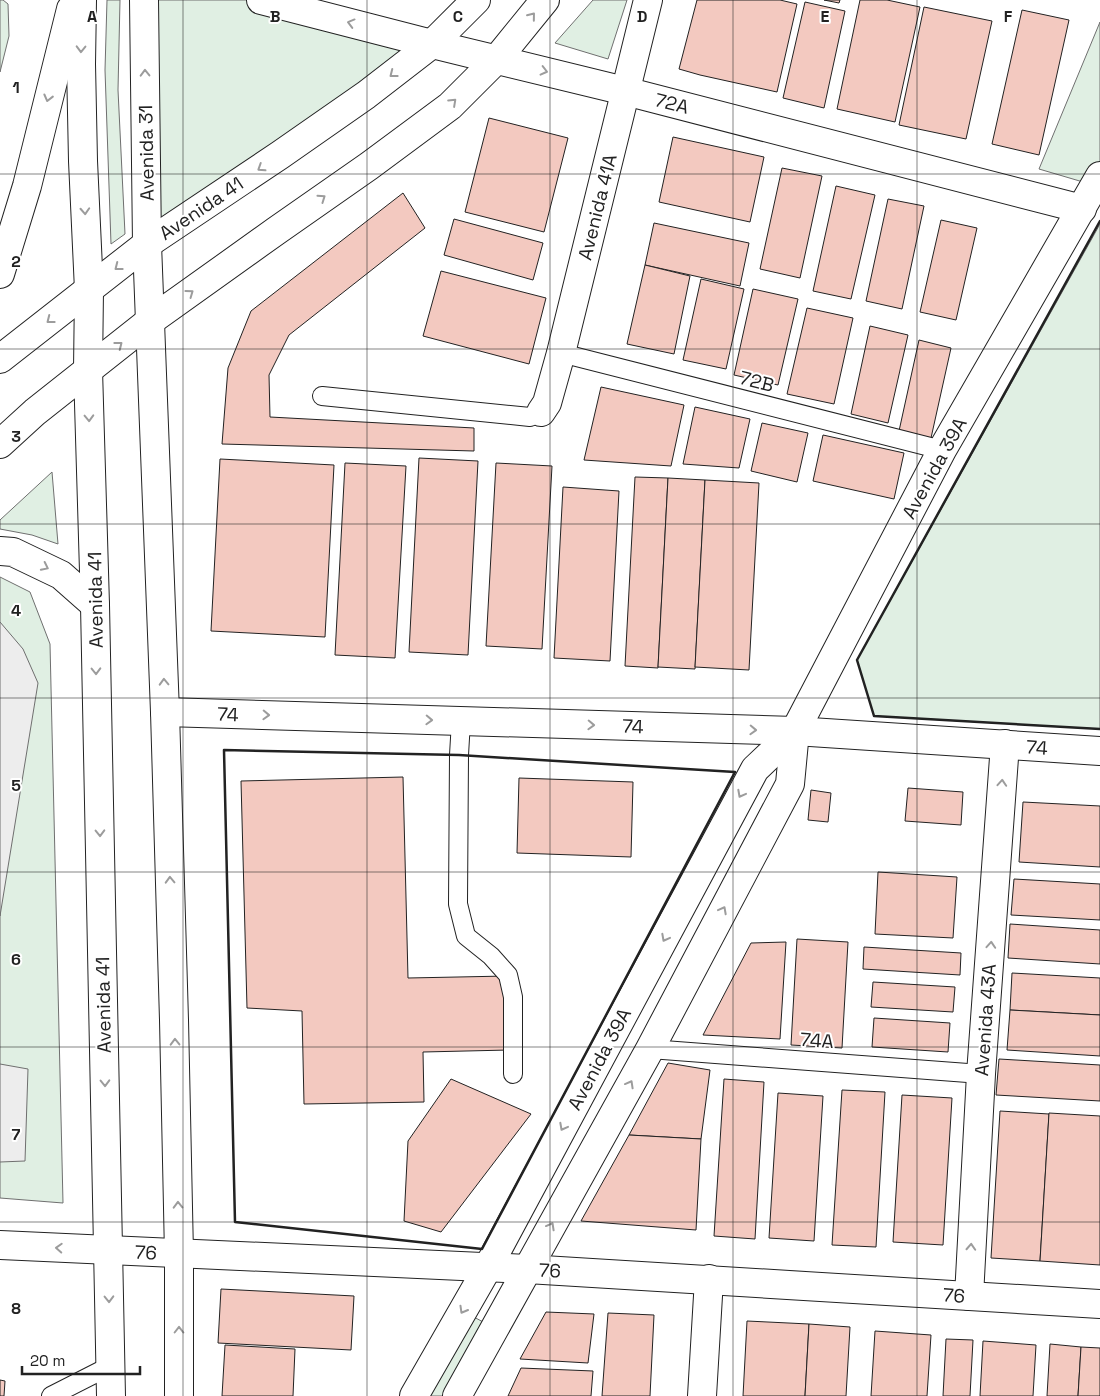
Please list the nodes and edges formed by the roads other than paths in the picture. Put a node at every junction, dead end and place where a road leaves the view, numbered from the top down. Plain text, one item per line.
1 (73, 0) edge
2 (82, 0) edge
3 (144, 0) edge
4 (261, 0) edge
5 (476, 0) edge
6 (545, 0) edge
7 (648, 0) edge
8 (432, 44) junction
9 (497, 59) junction
10 (625, 91) junction
11 (1100, 176) edge
12 (1082, 209) junction
13 (147, 244) junction
14 (0, 274) edge
15 (89, 290) junction
16 (150, 321) junction
17 (561, 352) junction
18 (0, 360) edge
19 (88, 370) junction
20 (322, 396) dead end
21 (541, 412) joint
22 (0, 444) edge
23 (942, 450) junction
24 (0, 551) edge
25 (95, 605) junction
26 (165, 712) junction
27 (462, 721) junction
28 (794, 731) junction
29 (1005, 744) junction
30 (1100, 751) edge
31 (650, 1048) junction
32 (513, 1074) dead end
33 (981, 1074) junction
34 (0, 1245) edge
35 (108, 1250) junction
36 (179, 1254) junction
37 (488, 1267) junction
38 (527, 1269) junction
39 (709, 1279) junction
40 (968, 1296) junction
41 (1100, 1304) edge
42 (110, 1366) junction
43 (51, 1396) edge
44 (111, 1396) edge
45 (178, 1396) edge
46 (414, 1396) edge
47 (457, 1396) edge
48 (702, 1396) edge

1 -> 14 street
2 -> 15 street
13 -> 3 street, Avenida 31
8 -> 4 street, 72A
5 - 8 street, Avenida 41
9 -> 6 street
7 - 10 street, Avenida 41A
8 - 9 street, 72A
8 -> 13 street, Avenida 41
9 -> 10 street, 72A
16 -> 9 street
10 - 12 street, 72A
10 - 17 street, Avenida 41A
11 - 12 street, Avenida 39A
12 - 23 street, Avenida 39A
13 -> 15 street, Avenida 41
13 - 16 street, Avenida 31
15 -> 18 street
15 - 19 street, Avenida 41
19 -> 16 street
26 -> 16 street
17 - 21 street, Avenida 41A
17 - 23 lane, 72B
19 - 22 street
19 -> 25 street, Avenida 41
20 - 21 lane
23 - 28 street, Avenida 39A
24 -> 25 street
25 -> 35 street, Avenida 41
26 -> 27 street, 74
36 -> 26 street
27 -> 28 street, 74
27 - 32 lane
28 - 29 street, 74
31 -> 28 street, Avenida 39A
28 -> 37 street, Avenida 39A
29 - 30 street, 74
33 -> 29 street, Avenida 43A
31 - 33 lane, 74A
38 -> 31 street, Avenida 39A
40 -> 33 street, Avenida 43A
35 -> 34 street, 76
35 - 36 street, 76
35 -> 42 street, Avenida 41
36 - 37 street, 76
45 -> 36 street
37 - 38 street, 76
37 -> 46 street, Avenida 39A
38 - 39 street, 76
38 - 47 street, Avenida 39A
39 - 40 street, 76
39 - 48 street
40 - 41 street, 76
42 - 43 lane
42 - 44 street, Avenida 41

